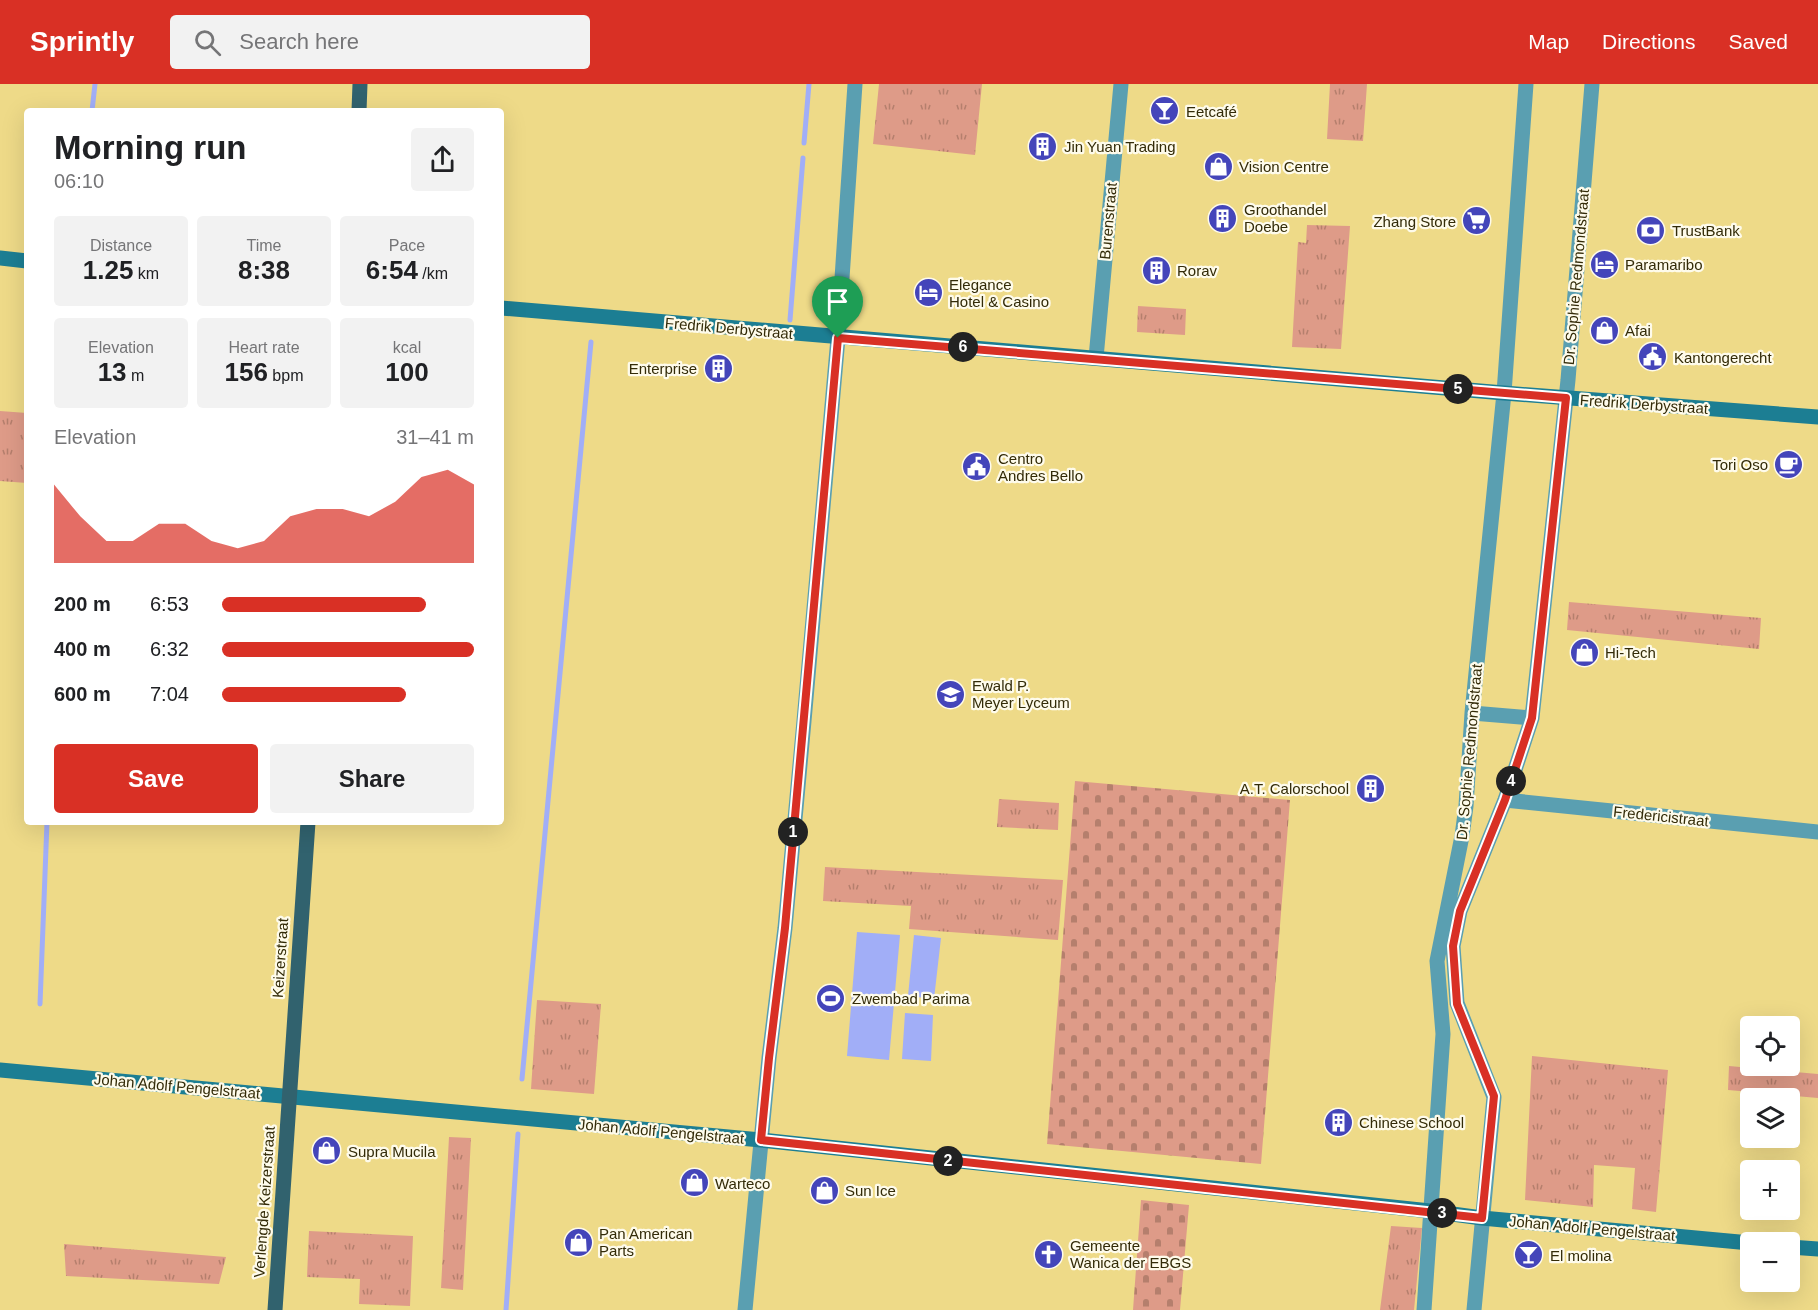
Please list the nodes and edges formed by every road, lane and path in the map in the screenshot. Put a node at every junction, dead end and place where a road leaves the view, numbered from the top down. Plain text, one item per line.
1 (360, 84) edge
2 (855, 84) edge
3 (1121, 84) edge
4 (1526, 84) edge
5 (1592, 84) edge
6 (359, 108) edge
7 (0, 258) edge
8 (24, 261) edge
9 (504, 308) edge
10 (838, 338) junction
11 (1096, 358) junction
12 (1504, 393) junction
13 (1566, 398) junction
14 (1818, 417) edge
15 (1472, 713) junction
16 (1532, 718) junction
17 (1505, 800) junction
18 (308, 825) edge
19 (1818, 832) edge
20 (1455, 872) junction
21 (1473, 879) junction
22 (0, 1070) edge
23 (288, 1096) junction
24 (761, 1140) junction
25 (1430, 1212) junction
26 (1482, 1218) junction
27 (1740, 1242) edge
28 (1800, 1248) edge
29 (1818, 1249) edge
30 (275, 1310) edge
31 (745, 1310) edge
32 (1424, 1310) edge
33 (1474, 1310) edge

1 - 6 main road
2 - 10 street
3 - 11 street, Burenstraat
4 - 12 street, Dr. Sophie Redmondstraat
5 - 13 street, Dr. Sophie Redmondstraat
7 - 8 main road
9 - 10 main road, Fredrik Derbystraat
10 - 11 main road, Fredrik Derbystraat
10 - 24 street
11 - 12 main road, Fredrik Derbystraat
12 - 13 main road, Fredrik Derbystraat
12 - 15 street, Dr. Sophie Redmondstraat
13 - 14 main road, Fredrik Derbystraat
13 - 16 street, Dr. Sophie Redmondstraat
15 - 16 street
15 - 20 street, Dr. Sophie Redmondstraat
16 - 17 street, Dr. Sophie Redmondstraat
17 - 19 street, Fredericistraat
17 - 21 street, Dr. Sophie Redmondstraat
18 - 23 main road, Keizerstraat
20 - 21 street
20 - 25 street, Dr. Sophie Redmondstraat
21 - 26 street, Dr. Sophie Redmondstraat
22 - 23 main road, Johan Adolf Pengelstraat
23 - 24 main road, Johan Adolf Pengelstraat
23 - 30 main road, Verlengde Keizerstraat
24 - 25 main road, Johan Adolf Pengelstraat
24 - 31 street
25 - 26 main road, Johan Adolf Pengelstraat
25 - 32 street, Dr. Sophie Redmondstraat
26 - 27 main road, Johan Adolf Pengelstraat
26 - 33 street, Dr. Sophie Redmondstraat
28 - 29 main road

